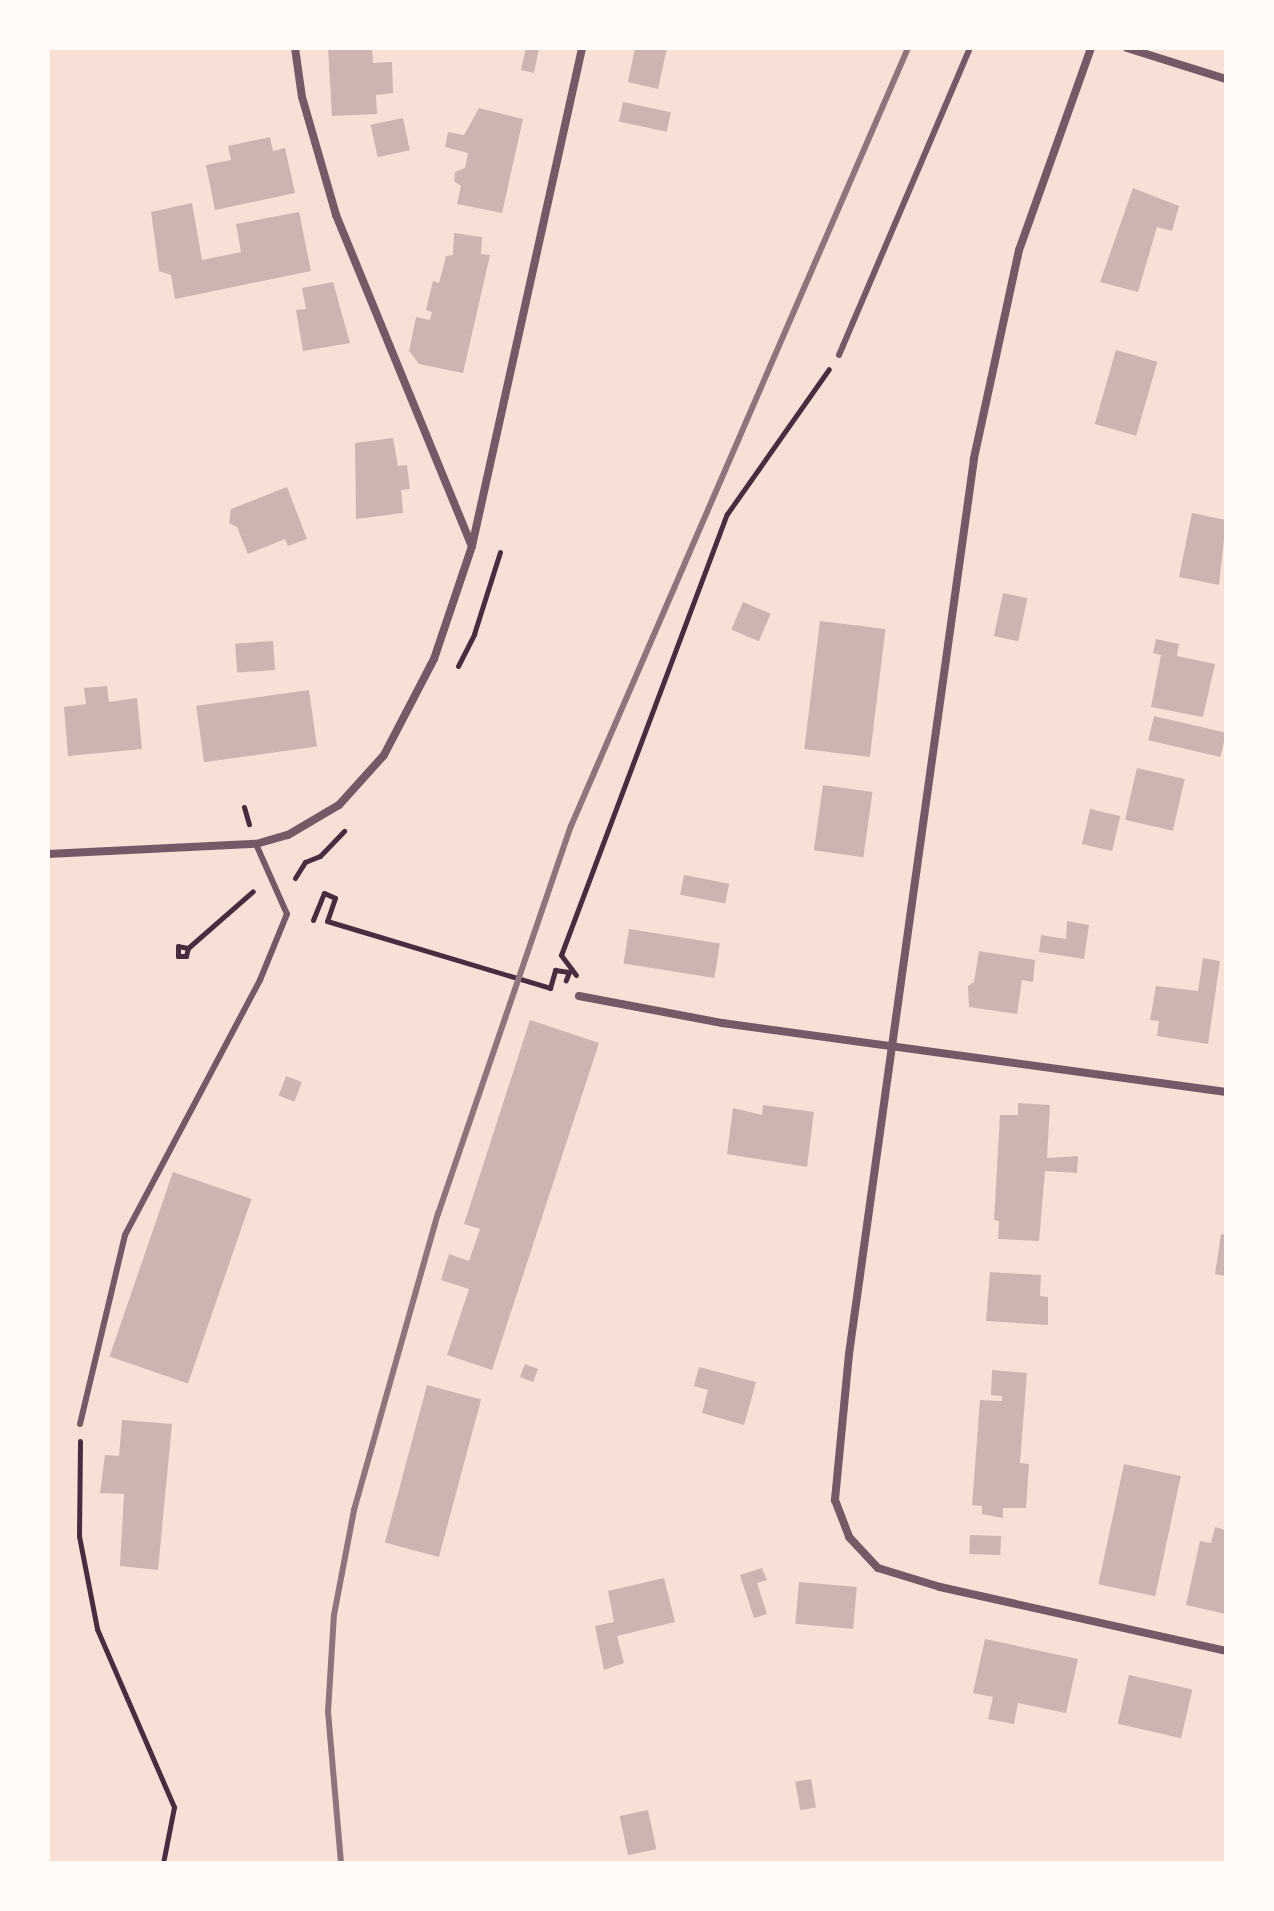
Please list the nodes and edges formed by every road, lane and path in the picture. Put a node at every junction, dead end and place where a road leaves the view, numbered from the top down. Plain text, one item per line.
1 (295, 48) edge
2 (582, 48) edge
3 (970, 48) edge
4 (1091, 48) edge
5 (1127, 48) edge
6 (1226, 79) edge
7 (839, 355) joint
8 (472, 546) junction
9 (256, 844) junction
10 (48, 854) edge
11 (269, 877) junction
12 (313, 920) dead end
13 (188, 948) dead end
14 (569, 972) dead end
15 (582, 996) joint
16 (893, 1044) junction
17 (1226, 1092) edge
18 (80, 1424) joint
19 (1226, 1651) edge
20 (163, 1863) edge

1 - 8 street
2 - 8 street
3 - 7 lane
4 - 16 street
5 - 6 street
7 - 15 path
8 - 9 street
9 - 10 street
9 - 11 lane
11 - 13 path
11 - 18 lane
12 - 14 path
15 - 16 street
16 - 17 street
16 - 19 street
18 - 20 path

